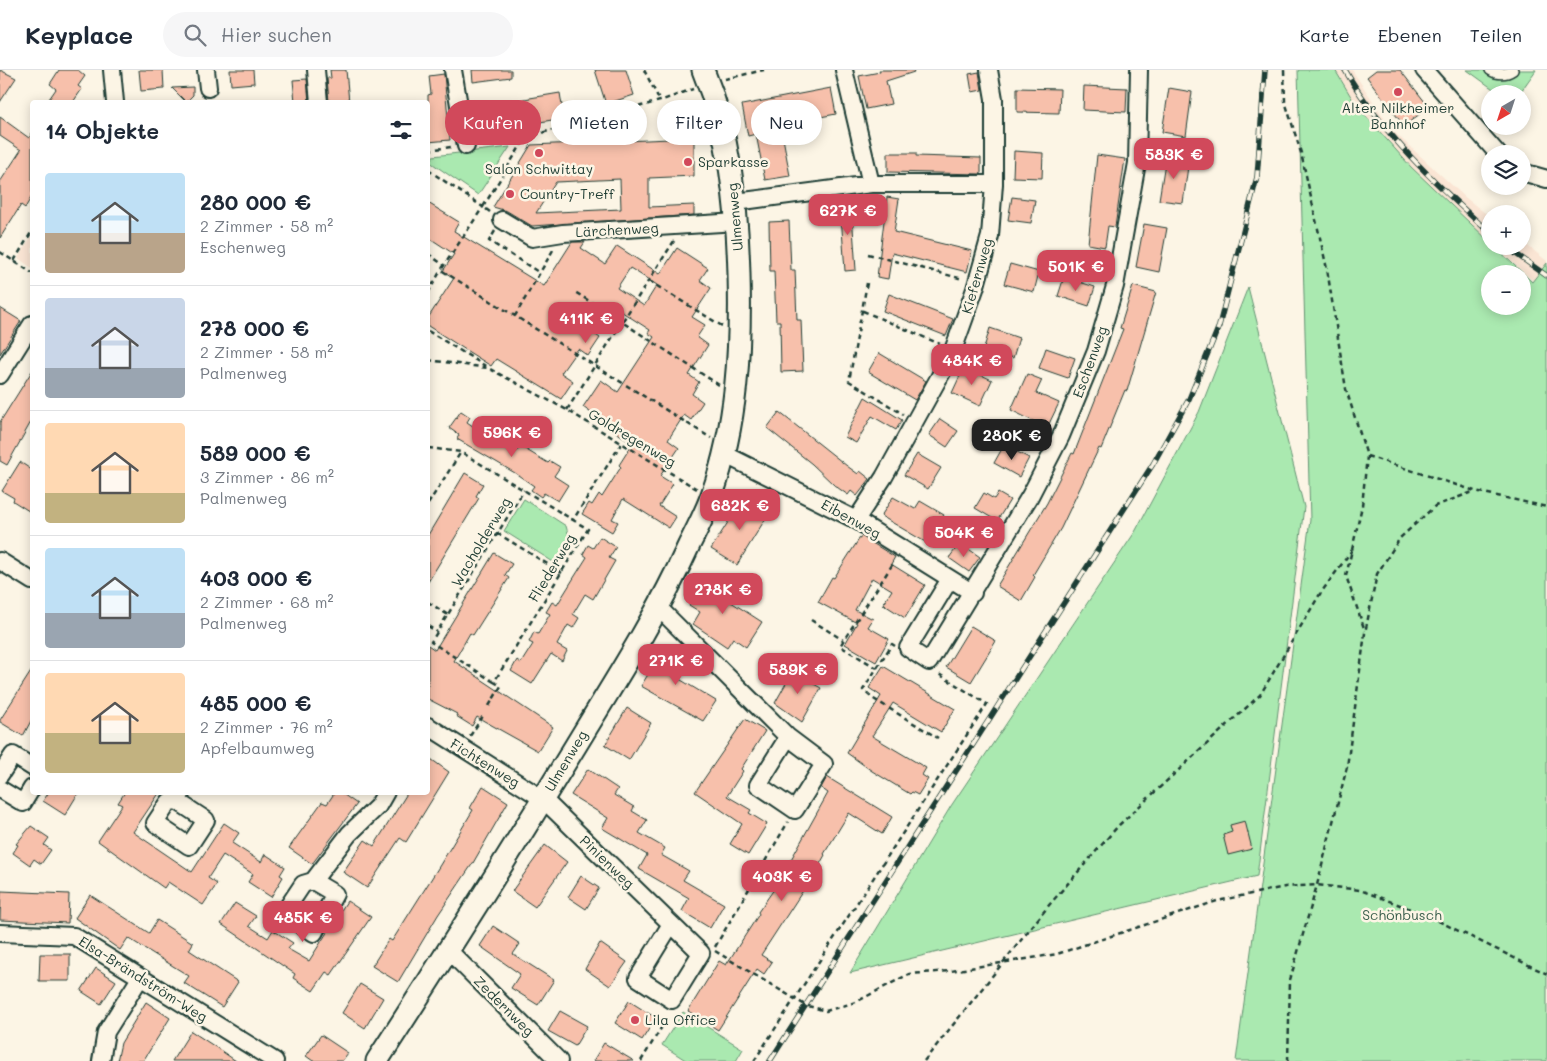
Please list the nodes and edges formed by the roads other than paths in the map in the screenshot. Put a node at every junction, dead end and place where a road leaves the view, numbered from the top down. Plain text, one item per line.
1 (112, 70) edge
2 (206, 70) edge
3 (316, 70) edge
4 (453, 70) edge
5 (844, 70) edge
6 (989, 70) edge
7 (1139, 70) edge
8 (1424, 70) edge
9 (1490, 70) edge
10 (1514, 70) edge
11 (706, 77) edge
12 (208, 88) dead end
13 (115, 100) edge
14 (319, 100) edge
15 (1490, 145) edge
16 (466, 146) road end
17 (1531, 175) edge
18 (1547, 179) edge
19 (871, 184) junction
20 (994, 184) junction
21 (737, 212) junction
22 (502, 220) road end
23 (30, 327) edge
24 (0, 375) edge
25 (725, 451) junction
26 (856, 520) junction
27 (0, 561) edge
28 (950, 579) junction
29 (30, 581) edge
30 (972, 593) junction
31 (659, 608) junction
32 (430, 727) edge
33 (788, 736) junction
34 (30, 759) edge
35 (0, 775) edge
36 (0, 789) edge
37 (30, 791) edge
38 (384, 795) edge
39 (543, 799) junction
40 (313, 881) dead end
41 (671, 924) junction
42 (0, 933) edge
43 (448, 951) junction
44 (140, 978) junction
45 (101, 1061) edge
46 (275, 1061) edge
47 (377, 1061) edge
48 (559, 1061) edge

1 - 13 street
2 - 12 street
3 - 14 street
4 - 16 street
5 - 19 street
6 - 20 street, Kiefernweg
7 - 30 street, Eschenweg
8 - 15 street
9 - 10 lane
11 - 21 street, Ulmenweg
17 - 18 street
19 - 20 street
19 - 21 street
20 - 26 street, Kiefernweg
21 - 22 street, Lärchenweg
21 - 25 street, Ulmenweg
23 - 24 street
25 - 26 street, Eibenweg
25 - 31 street, Ulmenweg
26 - 28 street, Eibenweg
27 - 29 street
28 - 30 street, Eibenweg
28 - 30 street, Eschenweg
31 - 33 street
31 - 39 street, Ulmenweg
32 - 39 street, Fichtenweg
33 - 33 street
34 - 35 street
36 - 37 street
38 - 40 street
39 - 41 street, Pinienweg
39 - 43 street, Ulmenweg
41 - 41 street, Pinienweg
42 - 44 street, Elsa-Brändström-Weg
43 - 47 street, Ulmenweg
43 - 48 street, Zedernweg
44 - 45 street
44 - 46 street, Elsa-Brändström-Weg

